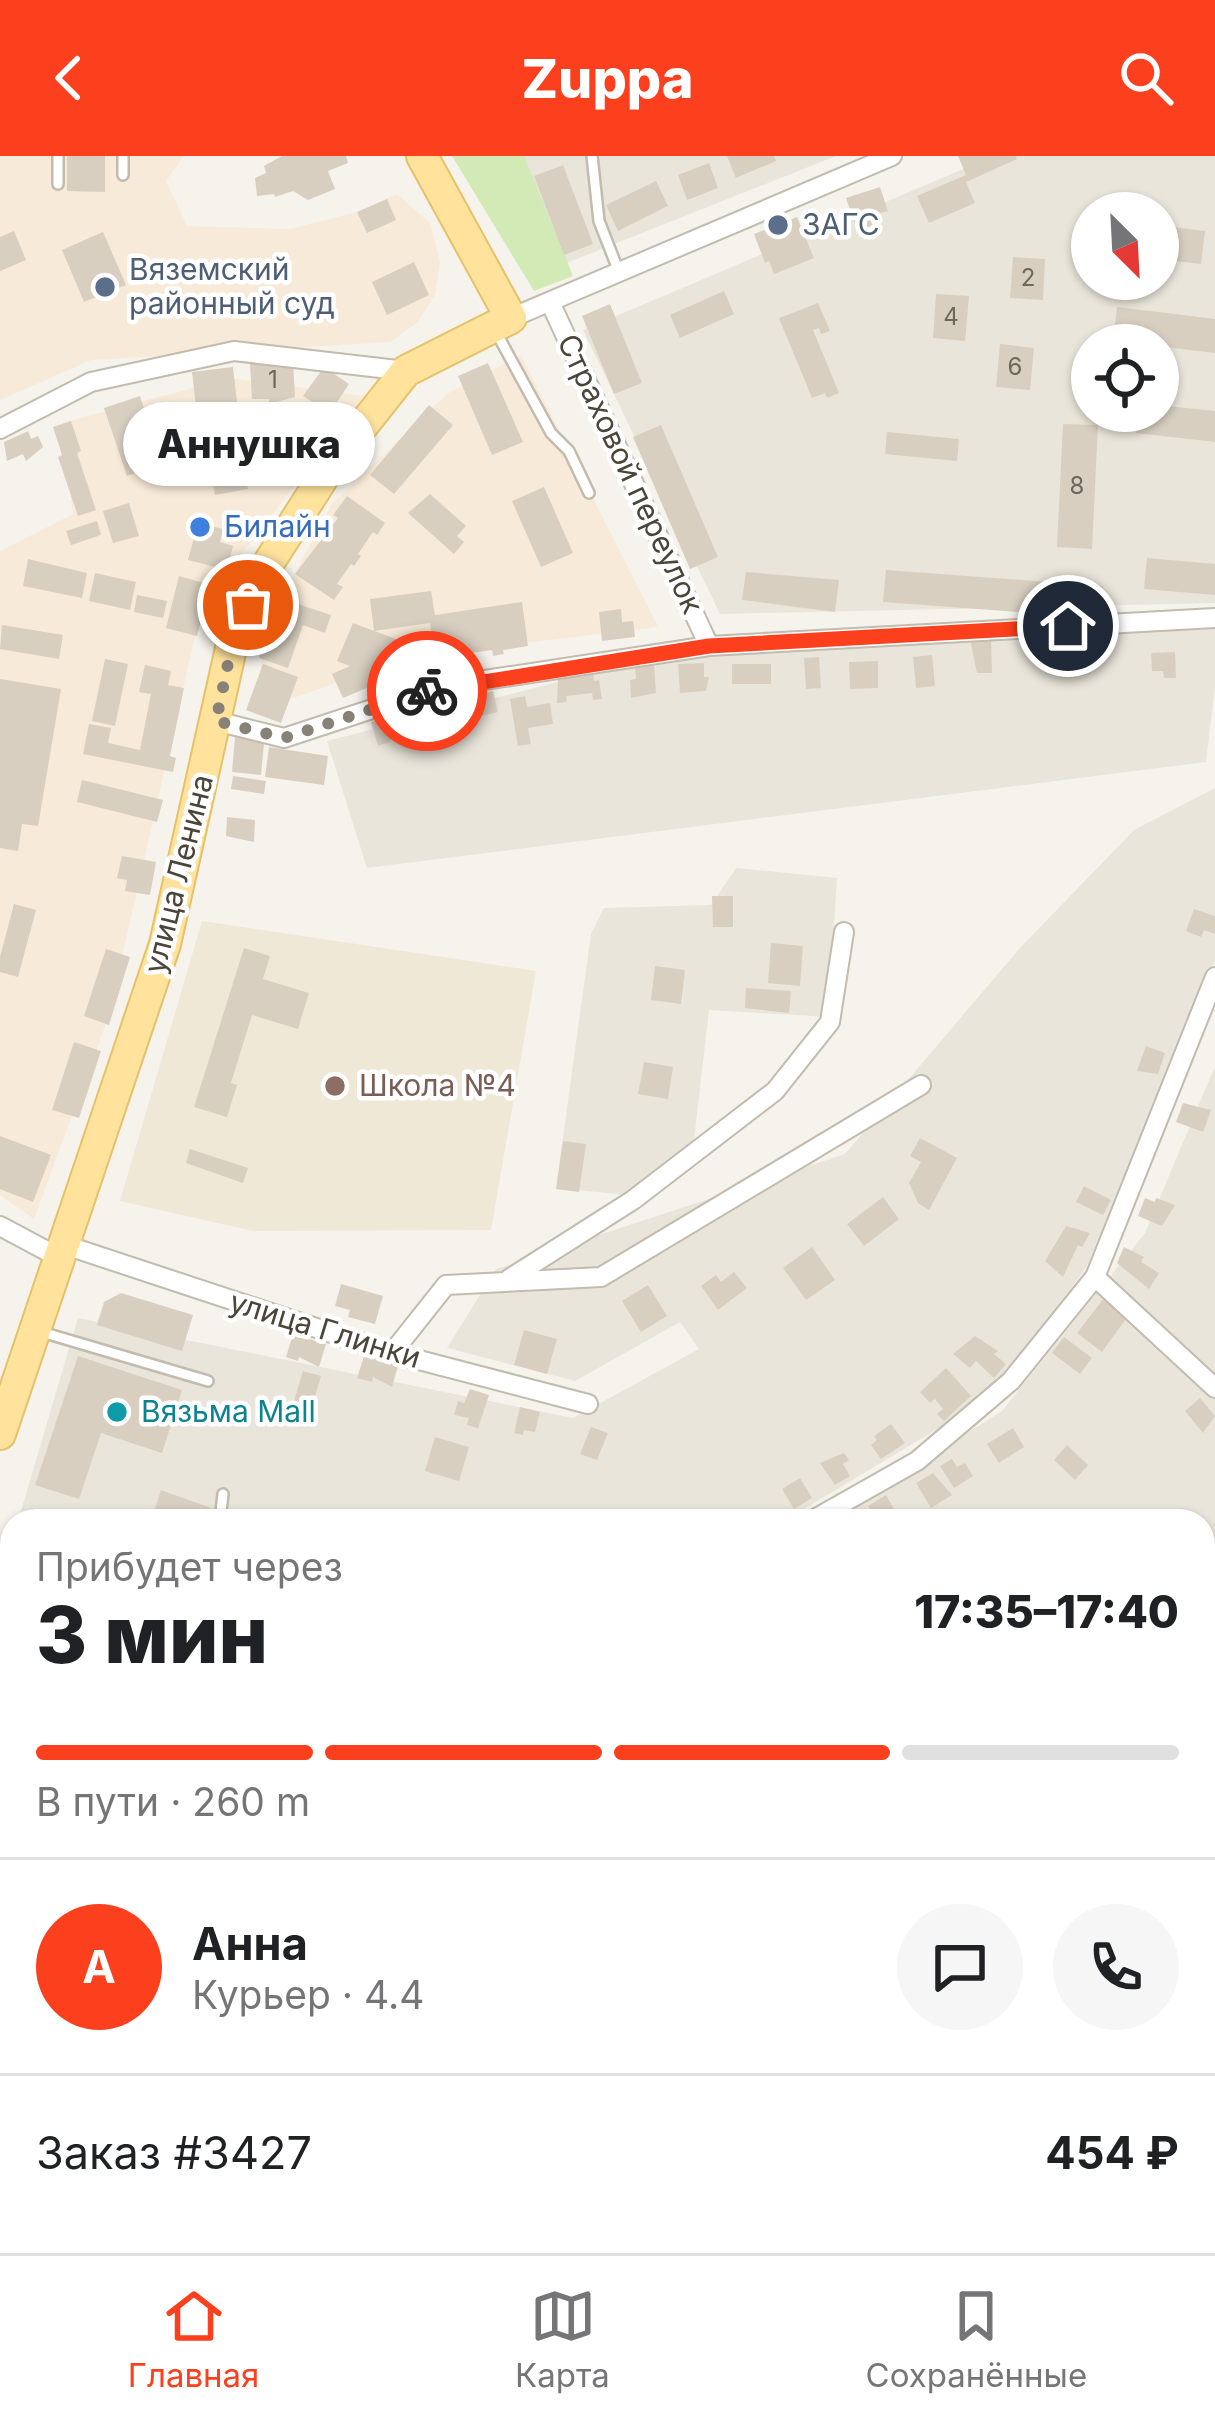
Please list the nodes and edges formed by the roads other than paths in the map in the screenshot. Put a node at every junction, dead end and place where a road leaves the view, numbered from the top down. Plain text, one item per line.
1 (58, 156) edge
2 (123, 156) edge
3 (422, 156) edge
4 (592, 156) edge
5 (892, 156) edge
6 (123, 175) dead end
7 (58, 184) dead end
8 (619, 272) junction
9 (550, 302) junction
10 (502, 323) junction
11 (406, 371) junction
12 (0, 429) edge
13 (589, 493) dead end
14 (1215, 618) edge
15 (709, 646) junction
16 (216, 721) junction
17 (844, 932) dead end
18 (1215, 977) edge
19 (921, 1085) dead end
20 (0, 1226) edge
21 (62, 1252) junction
22 (1096, 1277) junction
23 (505, 1282) junction
24 (33, 1330) junction
25 (392, 1353) junction
26 (8, 1377) edge
27 (208, 1381) dead end
28 (1215, 1388) edge
29 (588, 1405) dead end
30 (0, 1434) edge
31 (223, 1494) dead end
32 (221, 1509) edge
33 (832, 1509) edge

1 - 7 lane
2 - 6 lane
3 - 10 main road
4 - 8 lane
5 - 8 street, улица Ленина
8 - 9 street, улица Ленина
9 - 10 street, улица Ленина
9 - 15 street, Страховой переулок
10 - 11 main road, улица Ленина
10 - 13 lane
11 - 12 street
11 - 16 main road, улица Ленина
14 - 15 street
15 - 16 street
16 - 21 main road, улица Ленина
17 - 23 street
18 - 22 street
19 - 23 street
20 - 21 street, улица Глинки
21 - 24 main road, улица Ленина
21 - 25 street, улица Глинки
22 - 28 street
22 - 33 street
23 - 25 street
24 - 26 main road, улица Ленина
24 - 27 lane
25 - 29 street, улица Глинки
26 - 30 main road, улица Ленина
31 - 32 lane

